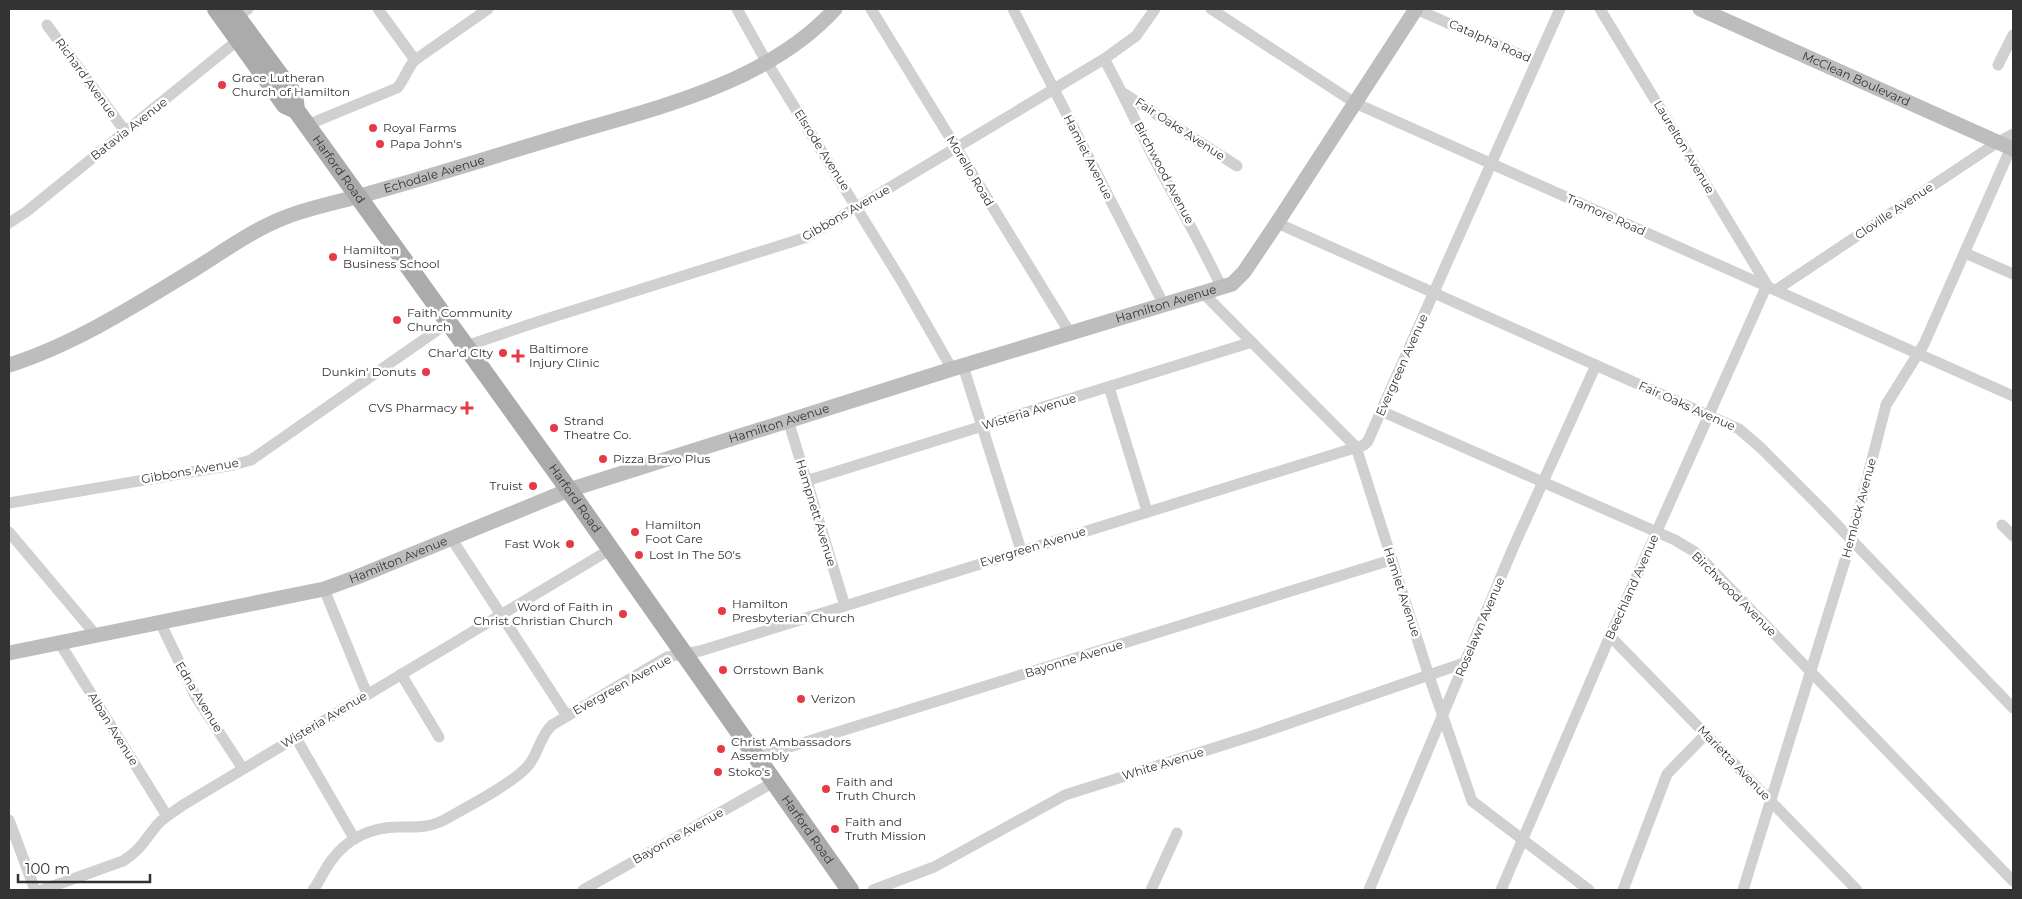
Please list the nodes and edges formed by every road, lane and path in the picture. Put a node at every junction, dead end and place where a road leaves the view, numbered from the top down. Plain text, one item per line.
1 (216, 9) edge
2 (378, 9) edge
3 (488, 9) edge
4 (737, 9) edge
5 (835, 9) edge
6 (872, 9) edge
7 (1013, 9) edge
8 (1155, 9) edge
9 (1211, 9) edge
10 (1416, 9) edge
11 (1560, 9) edge
12 (1600, 9) edge
13 (1700, 9) edge
14 (236, 15) edge
15 (47, 25) dead end
16 (2013, 35) edge
17 (243, 36) junction
18 (1104, 59) junction
19 (415, 60) junction
20 (766, 61) junction
21 (1536, 62) junction
22 (1998, 65) dead end
23 (1054, 89) junction
24 (1123, 92) junction
25 (1354, 103) junction
26 (307, 125) junction
27 (125, 131) junction
28 (2010, 143) edge
29 (956, 147) junction
30 (1491, 164) junction
31 (1237, 166) dead end
32 (358, 196) junction
33 (857, 208) junction
34 (11, 219) edge
35 (1277, 222) junction
36 (1965, 253) junction
37 (2013, 274) edge
38 (1222, 288) junction
39 (1772, 288) junction
40 (1434, 293) junction
41 (1204, 294) junction
42 (1164, 305) junction
43 (449, 322) junction
44 (1070, 333) junction
45 (1252, 342) junction
46 (466, 346) junction
47 (1919, 354) junction
48 (9, 365) edge
49 (1596, 365) junction
50 (957, 367) junction
51 (1109, 387) junction
52 (2013, 396) edge
53 (1381, 411) junction
54 (1709, 415) junction
55 (788, 420) junction
56 (981, 426) junction
57 (1356, 447) junction
58 (806, 481) junction
59 (1543, 483) junction
60 (569, 490) junction
61 (9, 503) edge
62 (1147, 511) junction
63 (2002, 525) dead end
64 (9, 532) edge
65 (1656, 532) junction
66 (2013, 536) edge
67 (451, 538) junction
68 (1850, 541) junction
69 (611, 549) junction
70 (1021, 550) junction
71 (1391, 560) junction
72 (324, 589) junction
73 (845, 606) junction
74 (500, 614) junction
75 (160, 622) junction
76 (95, 634) junction
77 (1610, 636) junction
78 (59, 642) junction
79 (9, 652) edge
80 (684, 654) junction
81 (1464, 663) junction
82 (1810, 672) junction
83 (401, 674) junction
84 (1429, 676) junction
85 (367, 694) junction
86 (2013, 708) edge
87 (567, 716) junction
88 (1443, 717) junction
89 (1706, 734) junction
90 (439, 737) dead end
91 (296, 738) junction
92 (757, 757) junction
93 (243, 769) junction
94 (774, 782) junction
95 (1771, 801) junction
96 (167, 816) junction
97 (9, 820) edge
98 (1177, 833) dead end
99 (354, 838) junction
100 (1522, 839) junction
101 (2013, 881) edge
102 (35, 890) edge
103 (42, 890) edge
104 (313, 890) edge
105 (583, 890) edge
106 (850, 890) edge
107 (874, 890) edge
108 (1151, 890) edge
109 (1369, 890) edge
110 (1501, 890) edge
111 (1590, 890) edge
112 (1623, 890) edge
113 (1743, 890) edge
114 (1857, 890) edge

1 - 14 main road, Harford Road
2 - 19 street
3 - 19 street
4 - 20 street, Elsrode Avenue
5 - 20 street, Echodale Avenue
6 - 29 street, Morello Road
7 - 23 street, Hamlet Avenue
8 - 18 street, Gibbons Avenue
9 - 25 street, Tramore Road
10 - 21 street, Catalpha Road
10 - 25 street, Hamilton Avenue
11 - 21 street, Evergreen Avenue
12 - 39 street, Laurelton Avenue
13 - 28 street, McClean Boulevard
14 - 17 main road, Harford Road
15 - 27 street, Richard Avenue
16 - 22 street
17 - 26 main road, Harford Road
17 - 27 street, Batavia Avenue
18 - 23 street, Gibbons Avenue
18 - 24 street, Birchwood Avenue
19 - 26 street
20 - 32 street, Echodale Avenue
20 - 33 street, Elsrode Avenue
21 - 30 street, Evergreen Avenue
23 - 29 street, Gibbons Avenue
23 - 42 street, Hamlet Avenue
24 - 31 street, Fair Oaks Avenue
24 - 38 street, Birchwood Avenue
25 - 30 street, Tramore Road
25 - 35 street, Hamilton Avenue
26 - 32 main road, Harford Road
27 - 34 street, Batavia Avenue
28 - 36 street, Hemlock Avenue
28 - 39 street, Cloville Avenue
29 - 33 street, Gibbons Avenue
29 - 44 street, Morello Road
30 - 39 street, Tramore Road
30 - 40 street, Evergreen Avenue
32 - 43 main road, Harford Road
32 - 48 street, Echodale Avenue
33 - 46 street, Gibbons Avenue
33 - 50 street, Elsrode Avenue
35 - 38 street, Hamilton Avenue
35 - 40 street, Fair Oaks Avenue
36 - 37 street
36 - 47 street, Hemlock Avenue
38 - 41 street, Hamilton Avenue
39 - 47 street, Tramore Road
39 - 54 street, Beechland Avenue
40 - 49 street, Fair Oaks Avenue
40 - 53 street, Evergreen Avenue
41 - 42 street, Hamilton Avenue
41 - 45 street, Hamlet Avenue
42 - 44 street, Hamilton Avenue
43 - 46 main road, Harford Road
43 - 61 street, Gibbons Avenue
44 - 50 street, Hamilton Avenue
45 - 51 street, Wisteria Avenue
45 - 57 street, Hamlet Avenue
46 - 60 main road, Harford Road
47 - 52 street, Tramore Road
47 - 68 street, Hemlock Avenue
49 - 54 street, Fair Oaks Avenue
49 - 59 street, Roselawn Avenue
50 - 55 street, Hamilton Avenue
50 - 56 street, Elsrode Avenue
51 - 56 street, Wisteria Avenue
51 - 62 street
53 - 57 street, Evergreen Avenue
53 - 59 street, Birchwood Avenue
54 - 65 street, Beechland Avenue
54 - 68 street, Fair Oaks Avenue
55 - 58 street, Hampnett Avenue
55 - 60 street, Hamilton Avenue
56 - 58 street, Wisteria Avenue
56 - 70 street, Elsrode Avenue
57 - 62 street, Evergreen Avenue
57 - 71 street, Hamlet Avenue
58 - 73 street, Hampnett Avenue
59 - 65 street, Birchwood Avenue
59 - 81 street, Roselawn Avenue
60 - 67 street, Hamilton Avenue
60 - 69 main road, Harford Road
62 - 70 street, Evergreen Avenue
63 - 66 street
64 - 76 street
65 - 77 street, Beechland Avenue
65 - 82 street, Birchwood Avenue
67 - 72 street, Hamilton Avenue
67 - 74 street
68 - 82 street, Hemlock Avenue
68 - 86 street, Fair Oaks Avenue
69 - 74 street, Wisteria Avenue
69 - 80 main road, Harford Road
70 - 73 street, Evergreen Avenue
71 - 84 street, Hamlet Avenue
71 - 92 street, Bayonne Avenue
72 - 75 street, Hamilton Avenue
72 - 85 street
73 - 80 street, Evergreen Avenue
74 - 83 street, Wisteria Avenue
74 - 87 street
75 - 76 street, Hamilton Avenue
75 - 93 street, Edna Avenue
76 - 78 street, Hamilton Avenue
77 - 89 street, Marietta Avenue
77 - 100 street, Beechland Avenue
78 - 79 street, Hamilton Avenue
78 - 96 street, Alban Avenue
80 - 87 street, Evergreen Avenue
80 - 92 main road, Harford Road
81 - 84 street, White Avenue
81 - 88 street, Roselawn Avenue
82 - 95 street, Hemlock Avenue
82 - 101 street, Birchwood Avenue
83 - 85 street, Wisteria Avenue
83 - 90 street
84 - 88 street, Hamlet Avenue
84 - 107 street, White Avenue
85 - 91 street, Wisteria Avenue
87 - 99 street, Evergreen Avenue
88 - 100 street, Hamlet Avenue
88 - 109 street, Roselawn Avenue
89 - 95 street, Marietta Avenue
89 - 112 street
91 - 93 street, Wisteria Avenue
91 - 99 street
92 - 94 main road, Harford Road
93 - 96 street, Wisteria Avenue
94 - 105 street, Bayonne Avenue
94 - 106 main road, Harford Road
95 - 113 street, Hemlock Avenue
95 - 114 street, Marietta Avenue
96 - 103 street, Wisteria Avenue
97 - 102 street
98 - 108 street
99 - 104 street, Evergreen Avenue
100 - 110 street, Beechland Avenue
100 - 111 street, Hamlet Avenue

